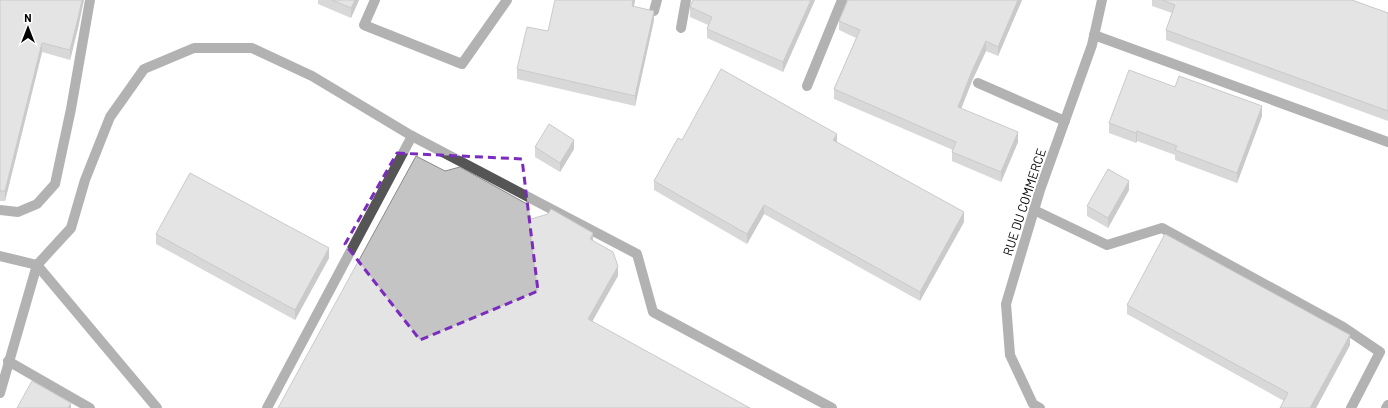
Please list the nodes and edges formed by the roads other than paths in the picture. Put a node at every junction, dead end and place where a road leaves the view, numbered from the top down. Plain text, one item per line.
1 (90, 0) edge
2 (375, 0) edge
3 (507, 0) edge
4 (657, 0) edge
5 (686, 0) edge
6 (842, 0) edge
7 (1102, 0) edge
8 (654, 11) edge
9 (681, 28) dead end
10 (1094, 35) junction
11 (978, 83) dead end
12 (807, 86) dead end
13 (1065, 121) junction
14 (412, 136) junction
15 (1388, 142) edge
16 (0, 210) edge
17 (1034, 210) junction
18 (0, 256) edge
19 (38, 266) junction
20 (8, 361) junction
21 (0, 393) edge
22 (1388, 405) edge
23 (90, 408) edge
24 (158, 408) edge
25 (267, 408) edge
26 (832, 408) edge
27 (1040, 408) edge
28 (1351, 408) edge
29 (1386, 408) edge

1 - 16 street
2 - 3 street
4 - 8 street
5 - 9 street
6 - 12 street
7 - 10 street, RUE DU COMMERCE
10 - 13 street, RUE DU COMMERCE
10 - 15 street
11 - 13 street
13 - 17 street, RUE DU COMMERCE
14 - 19 street
14 - 25 street
14 - 26 street
17 - 27 street, RUE DU COMMERCE
17 - 28 street
18 - 19 street
19 - 20 street
19 - 24 street
20 - 21 street
20 - 23 street
22 - 29 street

